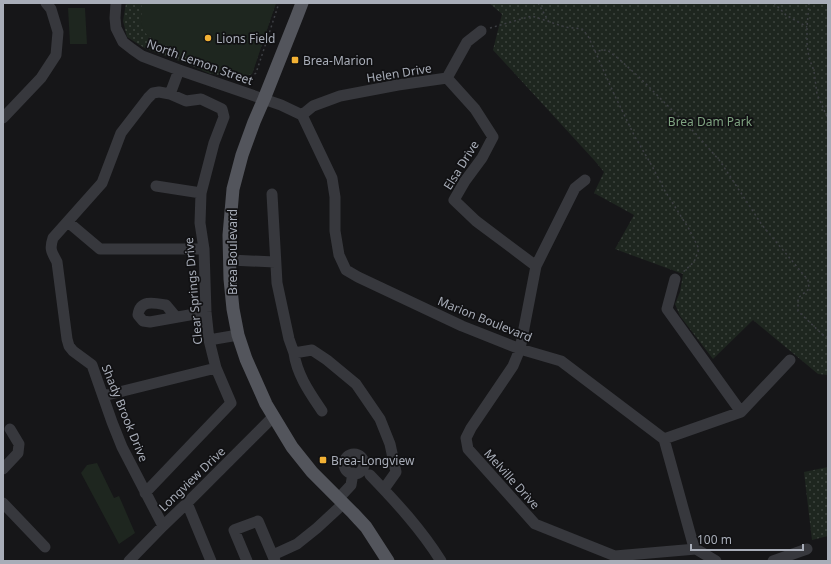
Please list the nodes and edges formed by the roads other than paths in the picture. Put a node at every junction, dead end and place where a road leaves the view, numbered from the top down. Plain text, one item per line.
1 (46, 3) edge
2 (116, 3) edge
3 (302, 3) edge
4 (481, 31) road end
5 (179, 70) junction
6 (447, 78) junction
7 (170, 94) junction
8 (264, 99) junction
9 (302, 115) junction
10 (3, 118) edge
11 (585, 180) dead end
12 (156, 186) dead end
13 (201, 193) junction
14 (272, 194) dead end
15 (68, 222) junction
16 (204, 249) junction
17 (230, 260) junction
18 (275, 262) junction
19 (536, 266) junction
20 (675, 279) road end
21 (206, 312) junction
22 (176, 317) dead end
23 (238, 335) junction
24 (209, 340) junction
25 (520, 349) junction
26 (294, 353) junction
27 (790, 360) dead end
28 (216, 368) junction
29 (102, 396) junction
30 (322, 411) dead end
31 (741, 412) junction
32 (273, 417) junction
33 (10, 429) dead end
34 (664, 439) junction
35 (3, 470) edge
36 (353, 474) dead end
37 (370, 475) dead end
38 (384, 489) junction
39 (145, 493) junction
40 (341, 501) junction
41 (3, 503) edge
42 (187, 503) junction
43 (163, 526) junction
44 (45, 548) dead end
45 (696, 549) junction
46 (808, 549) dead end
47 (274, 558) edge
48 (129, 561) edge
49 (211, 561) edge
50 (247, 561) edge
51 (388, 561) edge
52 (441, 561) edge
53 (716, 561) edge
54 (773, 561) edge

1 - 10 street
2 - 5 street, North Lemon Street
3 - 8 main road, Brea Boulevard
4 - 6 street, Helen Drive
5 - 7 street
5 - 8 street, North Lemon Street
6 - 9 street, Helen Drive
6 - 19 street, Elsa Drive
7 - 13 street, Clear Springs Drive
7 - 15 street, Shady Brook Drive
8 - 9 street
8 - 17 main road, Brea Boulevard
9 - 25 street, Marion Boulevard
11 - 19 street, Melville Drive
12 - 13 street
13 - 16 street, Clear Springs Drive
14 - 18 street
15 - 16 street
15 - 29 street, Shady Brook Drive
16 - 21 street, Clear Springs Drive
17 - 18 street
17 - 23 main road, Brea Boulevard
18 - 26 street
19 - 25 street, Melville Drive
20 - 31 street
21 - 22 street
21 - 24 street, Clear Springs Drive
23 - 24 street
23 - 32 main road, Brea Boulevard
24 - 28 street, Clear Springs Drive
25 - 34 street, Marion Boulevard
25 - 45 street, Melville Drive
26 - 30 street
26 - 38 street
27 - 31 street
28 - 29 street
28 - 39 street, Clear Springs Drive
29 - 39 street, Shady Brook Drive
31 - 34 street
32 - 40 main road, Brea Boulevard
32 - 42 street, Longview Drive
33 - 35 street
34 - 45 street
36 - 40 street
37 - 38 street
38 - 52 street
39 - 43 street, Shady Brook Drive
40 - 47 street
40 - 51 main road, Brea Boulevard
41 - 44 street
42 - 43 street, Longview Drive
42 - 49 street
43 - 48 street, Longview Drive
45 - 53 street
46 - 54 street
47 - 50 street

